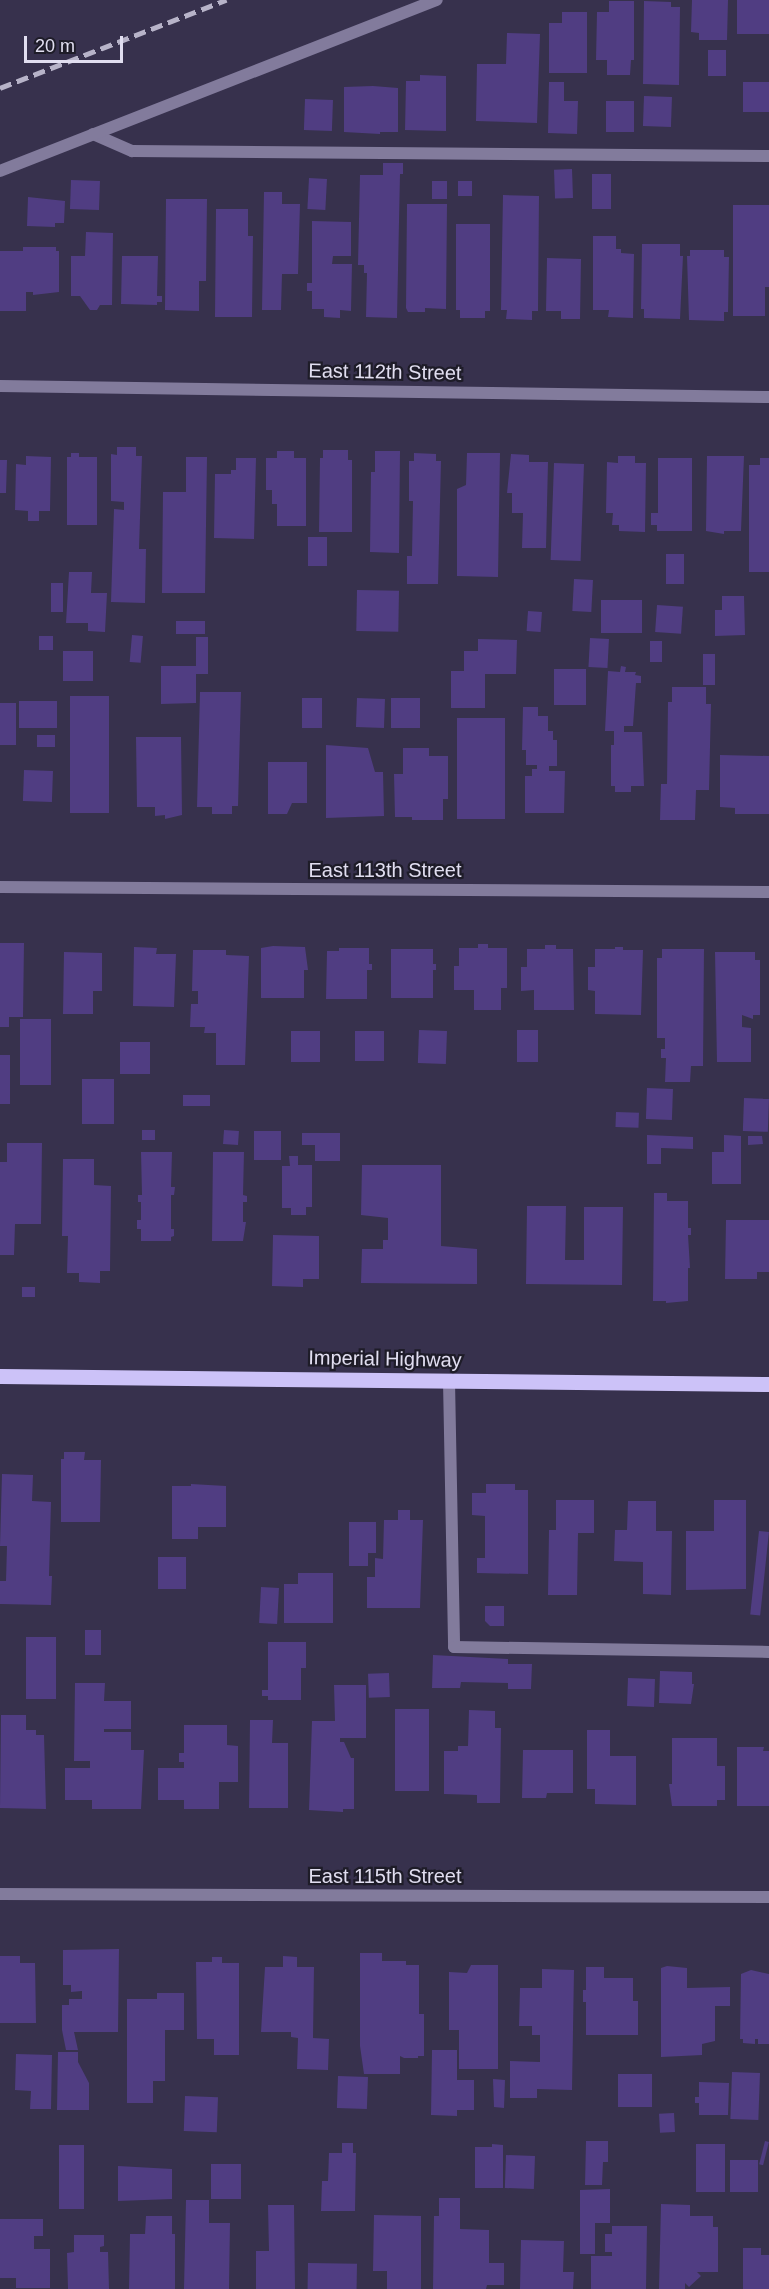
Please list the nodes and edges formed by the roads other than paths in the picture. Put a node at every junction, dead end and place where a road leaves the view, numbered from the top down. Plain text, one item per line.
1 (437, 0) edge
2 (93, 134) junction
3 (769, 156) edge
4 (0, 171) edge
5 (0, 386) edge
6 (769, 397) edge
7 (0, 887) edge
8 (769, 891) edge
9 (0, 1377) edge
10 (449, 1381) junction
11 (769, 1384) edge
12 (769, 1652) edge
13 (0, 1894) edge
14 (769, 1898) edge

1 - 2 street
2 - 3 street
2 - 4 street
5 - 6 street, East 112th Street
7 - 8 street, East 113th Street
9 - 10 main road, Imperial Highway
10 - 11 main road, Imperial Highway
10 - 12 street
13 - 14 street, East 115th Street

